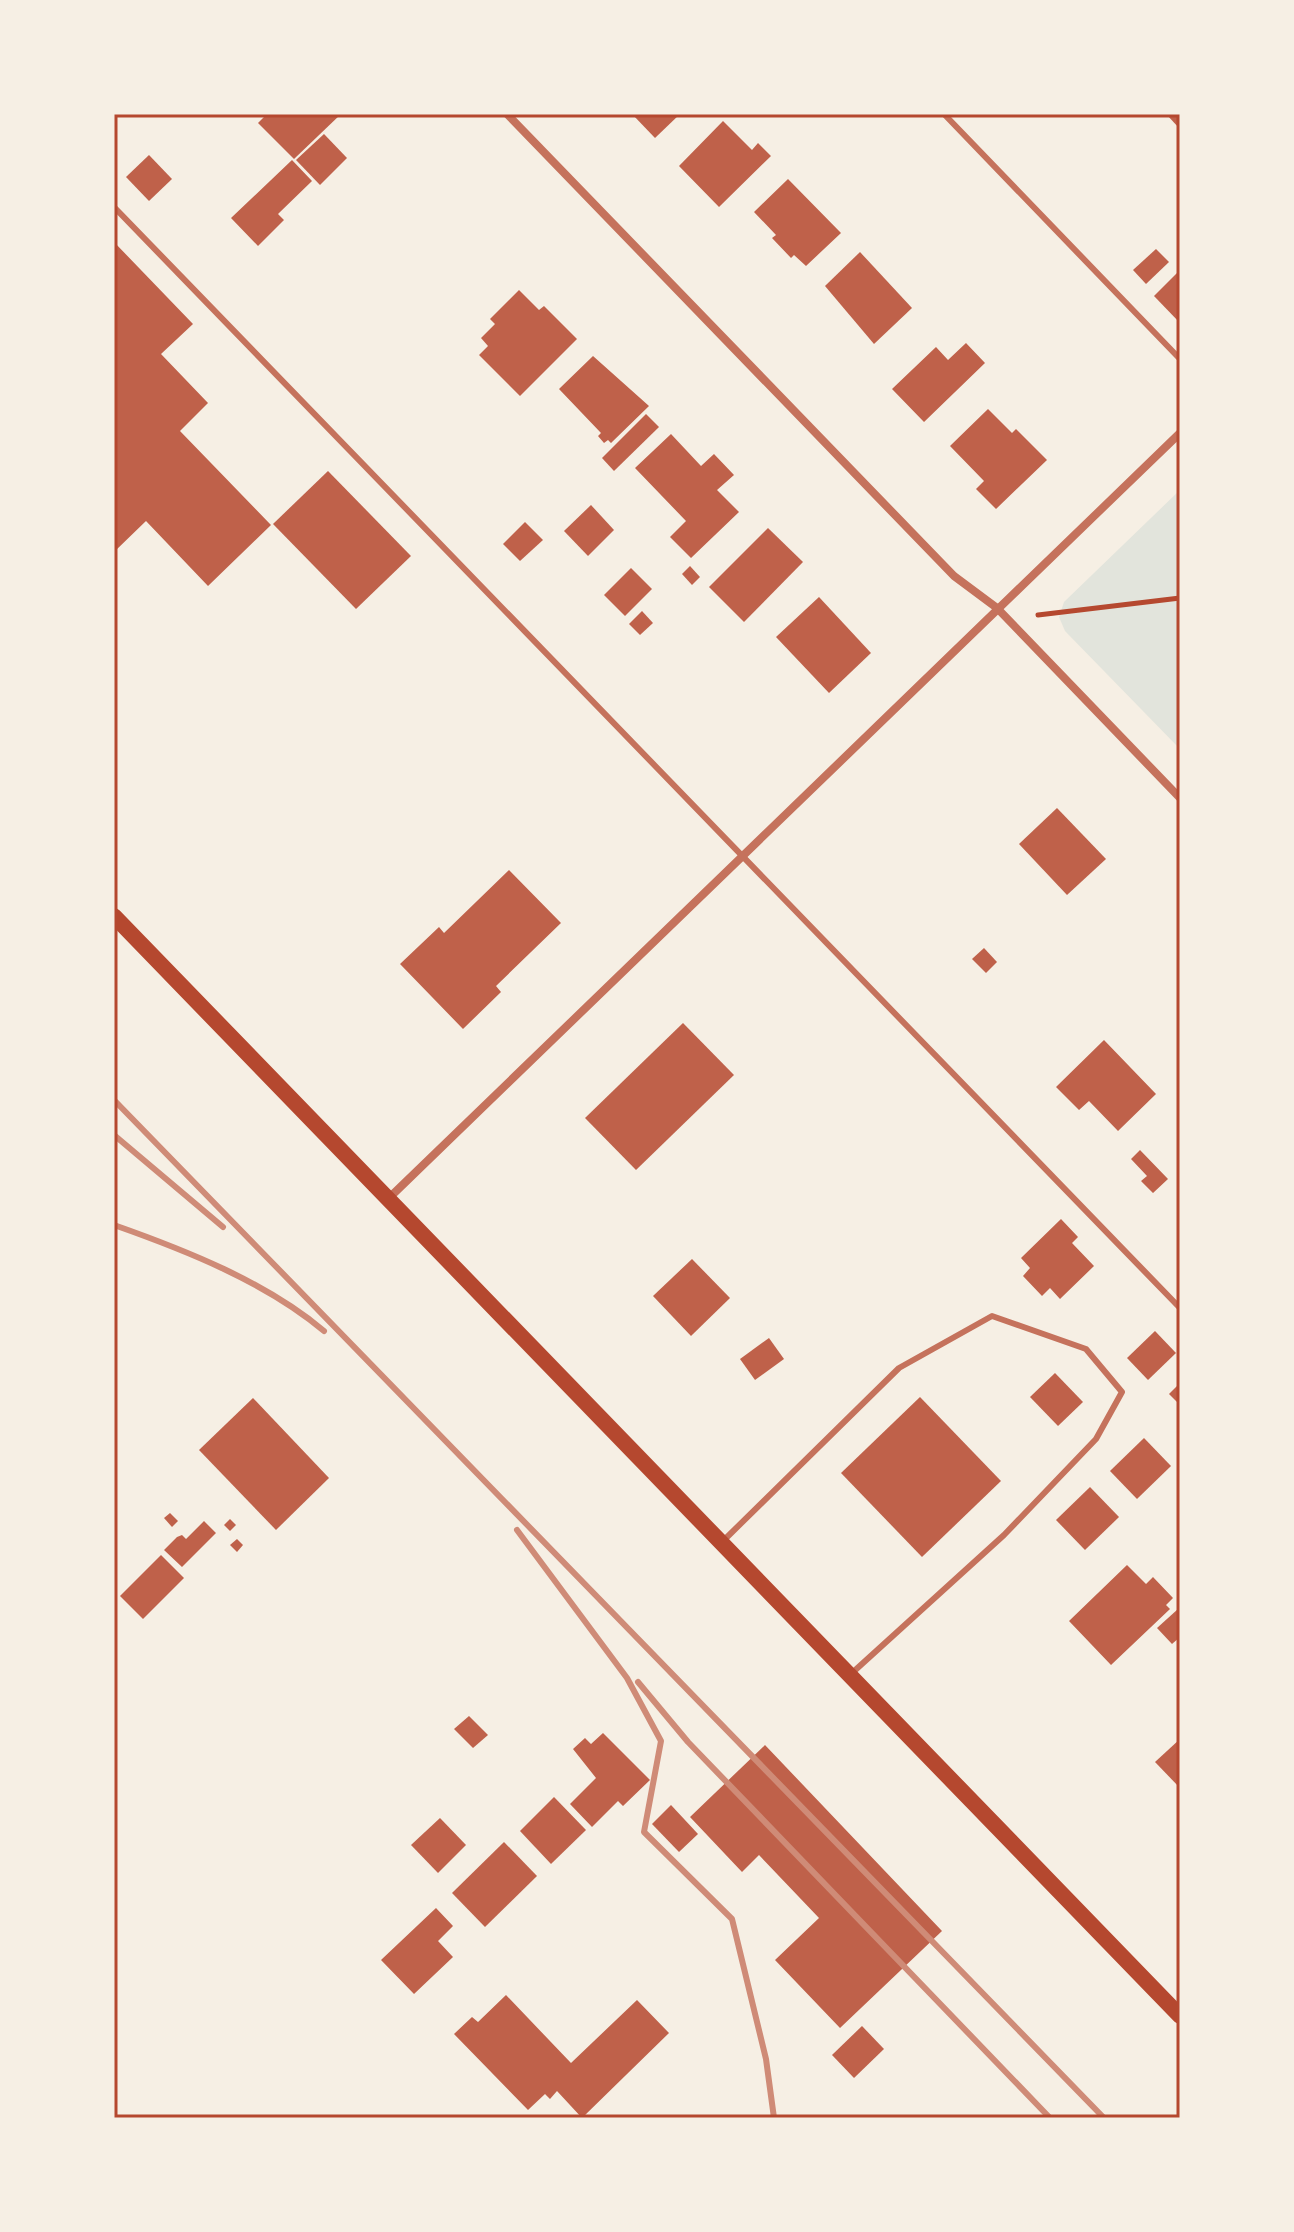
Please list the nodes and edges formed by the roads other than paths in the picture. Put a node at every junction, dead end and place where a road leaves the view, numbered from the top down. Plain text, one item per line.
1 (507, 114) edge
2 (944, 114) edge
3 (114, 207) edge
4 (1180, 359) edge
5 (1180, 433) edge
6 (997, 608) junction
7 (1180, 798) edge
8 (742, 856) junction
9 (114, 916) edge
10 (388, 1199) junction
11 (1180, 1308) edge
12 (721, 1543) junction
13 (850, 1675) junction
14 (1180, 2016) edge

1 - 6 street
2 - 4 lane
3 - 8 lane
5 - 6 street
6 - 7 street
6 - 8 street
8 - 10 street
8 - 11 lane
9 - 10 main road
10 - 12 main road
12 - 13 main road
12 - 13 lane
13 - 14 main road

